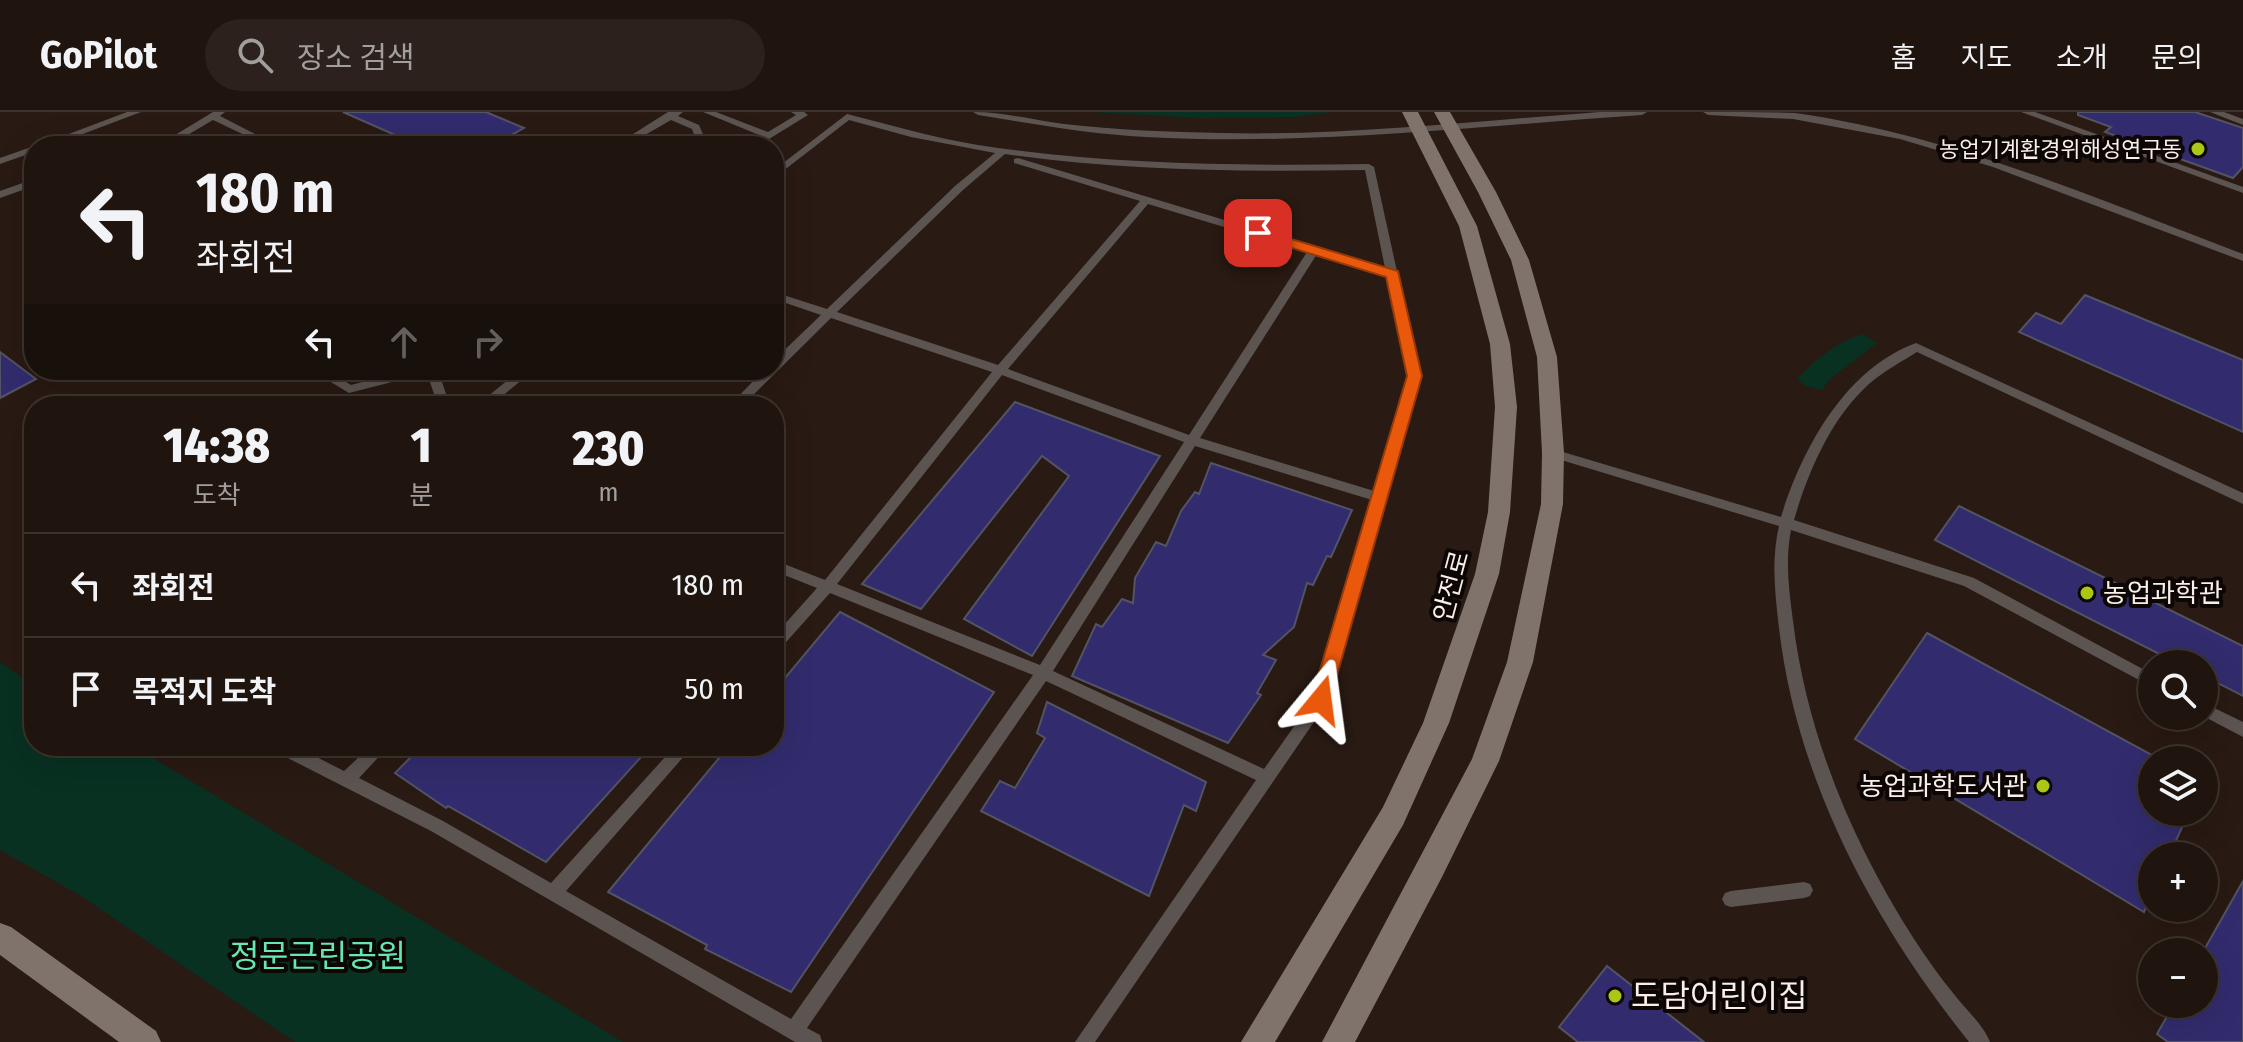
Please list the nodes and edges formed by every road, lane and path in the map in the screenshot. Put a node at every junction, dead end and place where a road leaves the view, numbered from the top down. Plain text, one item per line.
1 (136, 112) edge
2 (659, 112) edge
3 (708, 112) edge
4 (796, 112) edge
5 (978, 112) edge
6 (1642, 112) edge
7 (1708, 112) edge
8 (2026, 112) edge
9 (2215, 112) edge
10 (216, 114) edge
11 (674, 114) edge
12 (1793, 114) edge
13 (116, 115) edge
14 (1446, 119) edge
15 (1415, 120) edge
16 (2243, 122) edge
17 (66, 136) edge
18 (179, 136) edge
19 (255, 136) edge
20 (636, 136) edge
21 (699, 136) edge
22 (24, 153) edge
23 (995, 153) junction
24 (0, 161) edge
25 (784, 167) edge
26 (24, 186) edge
27 (2243, 190) edge
28 (0, 195) edge
29 (1146, 200) junction
30 (1314, 250) junction
31 (2243, 258) edge
32 (1393, 274) junction
33 (784, 298) edge
34 (829, 313) junction
35 (784, 358) edge
36 (1000, 370) junction
37 (334, 380) edge
38 (385, 380) edge
39 (515, 380) edge
40 (762, 380) edge
41 (495, 396) edge
42 (745, 396) edge
43 (1194, 441) junction
44 (1553, 453) junction
45 (1379, 497) junction
46 (2243, 499) edge
47 (1786, 523) junction
48 (784, 569) edge
49 (827, 587) junction
50 (784, 635) edge
51 (1043, 673) junction
52 (2138, 673) edge
53 (2218, 717) edge
54 (2243, 730) edge
55 (299, 756) edge
56 (371, 756) edge
57 (676, 756) edge
58 (1267, 778) junction
59 (346, 780) junction
60 (1804, 890) dead end
61 (553, 893) junction
62 (1731, 899) dead end
63 (0, 937) edge
64 (794, 1031) junction
65 (145, 1042) edge
66 (813, 1042) edge
67 (1084, 1042) edge
68 (1257, 1042) edge
69 (1338, 1042) edge
70 (1981, 1042) edge

1 - 13 lane
2 - 11 lane
3 - 4 lane
5 - 15 lane
6 - 14 lane
7 - 12 lane
8 - 27 lane
9 - 16 lane
10 - 18 lane
10 - 19 lane
11 - 20 lane
11 - 21 lane
12 - 31 lane
13 - 17 lane
14 - 15 lane
14 - 44 street
15 - 68 street, 안전로
22 - 24 lane
23 - 25 lane
23 - 29 lane
23 - 32 lane
23 - 34 lane
26 - 28 lane
29 - 30 lane
29 - 36 lane
30 - 32 lane
30 - 43 lane
32 - 45 lane
33 - 34 lane
34 - 35 lane
34 - 36 lane
36 - 43 lane
36 - 49 lane
37 - 38 lane
39 - 41 lane
40 - 42 lane
43 - 45 lane
43 - 51 lane
44 - 47 lane
44 - 69 street
45 - 58 lane
46 - 47 lane
47 - 52 lane
47 - 70 lane
48 - 49 lane
49 - 50 lane
49 - 51 lane
51 - 58 lane
51 - 64 lane
53 - 54 lane
55 - 59 lane
56 - 59 lane
57 - 61 lane
58 - 67 lane
59 - 61 lane
60 - 62 lane
61 - 64 lane
63 - 65 street
64 - 66 lane

